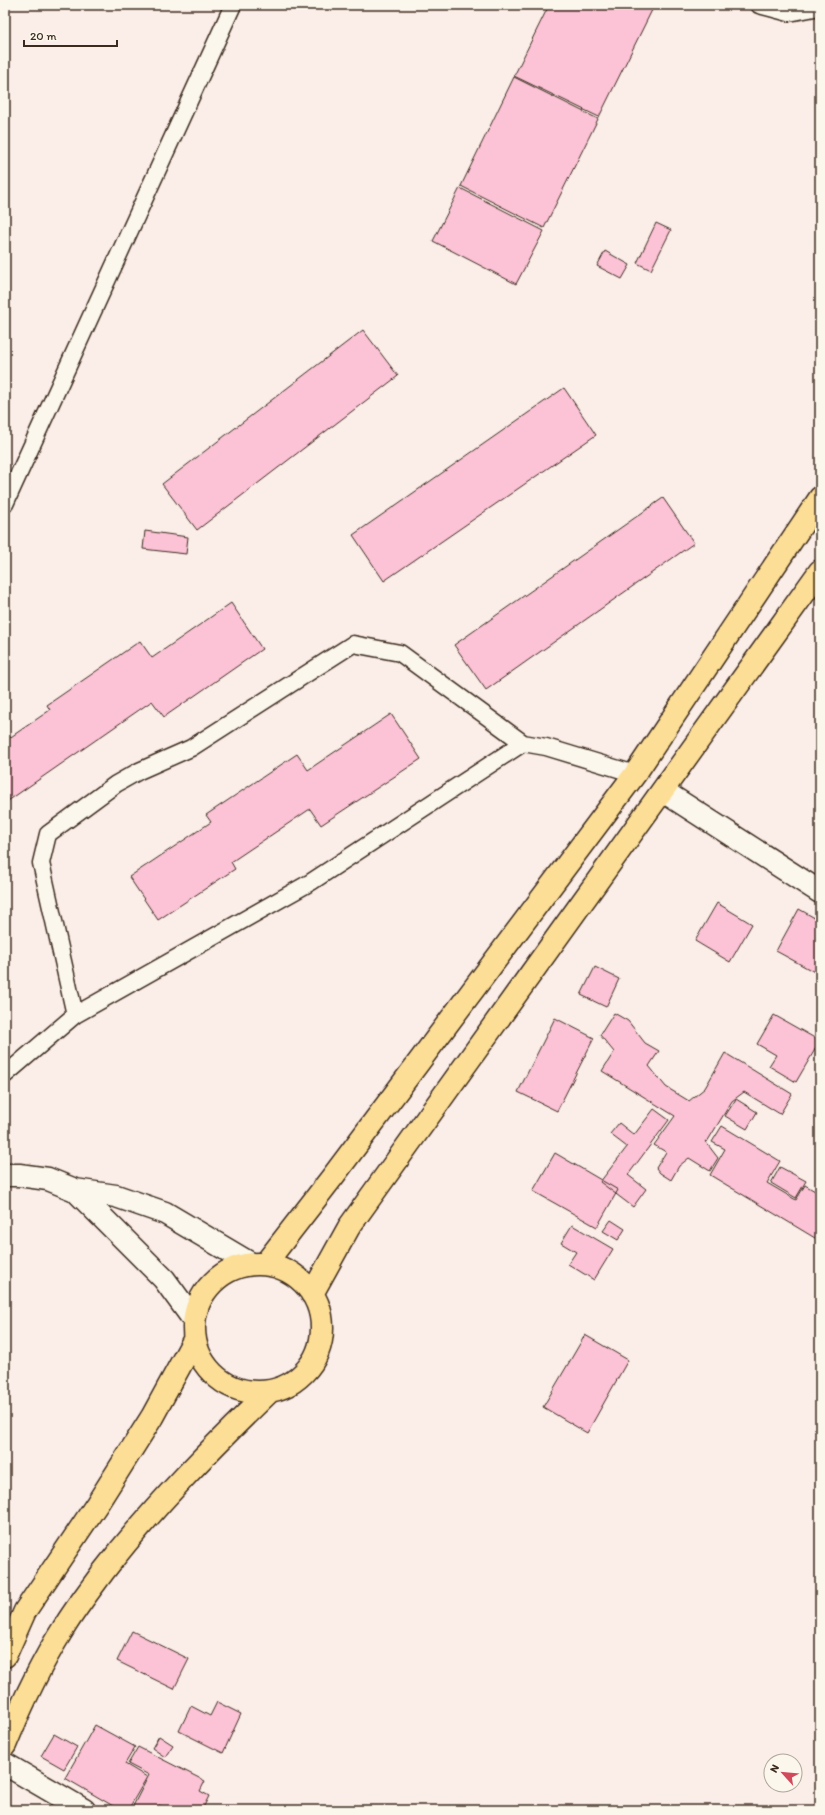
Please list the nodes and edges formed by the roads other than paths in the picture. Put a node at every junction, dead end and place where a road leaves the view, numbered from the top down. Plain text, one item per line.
1 (233, 5) edge
2 (759, 5) edge
3 (820, 7) edge
4 (820, 498) edge
5 (5, 504) edge
6 (820, 571) edge
7 (523, 743) junction
8 (635, 774) junction
9 (663, 791) junction
10 (820, 892) edge
11 (75, 1015) junction
12 (5, 1074) edge
13 (5, 1175) edge
14 (75, 1190) junction
15 (258, 1264) junction
16 (312, 1294) junction
17 (194, 1330) junction
18 (269, 1392) junction
19 (5, 1656) edge
20 (5, 1745) edge
21 (5, 1764) edge
22 (84, 1810) edge

1 - 5 lane
2 - 3 lane
4 - 8 highway
6 - 9 highway
7 - 8 lane
7 - 11 lane
7 - 11 lane
8 - 15 highway
9 - 10 main road
9 - 16 highway
11 - 12 lane
13 - 14 main road
14 - 15 main road
14 - 17 main road
15 - 16 highway
15 - 17 highway
16 - 18 highway
17 - 18 highway
17 - 19 highway
18 - 20 highway
21 - 22 main road

